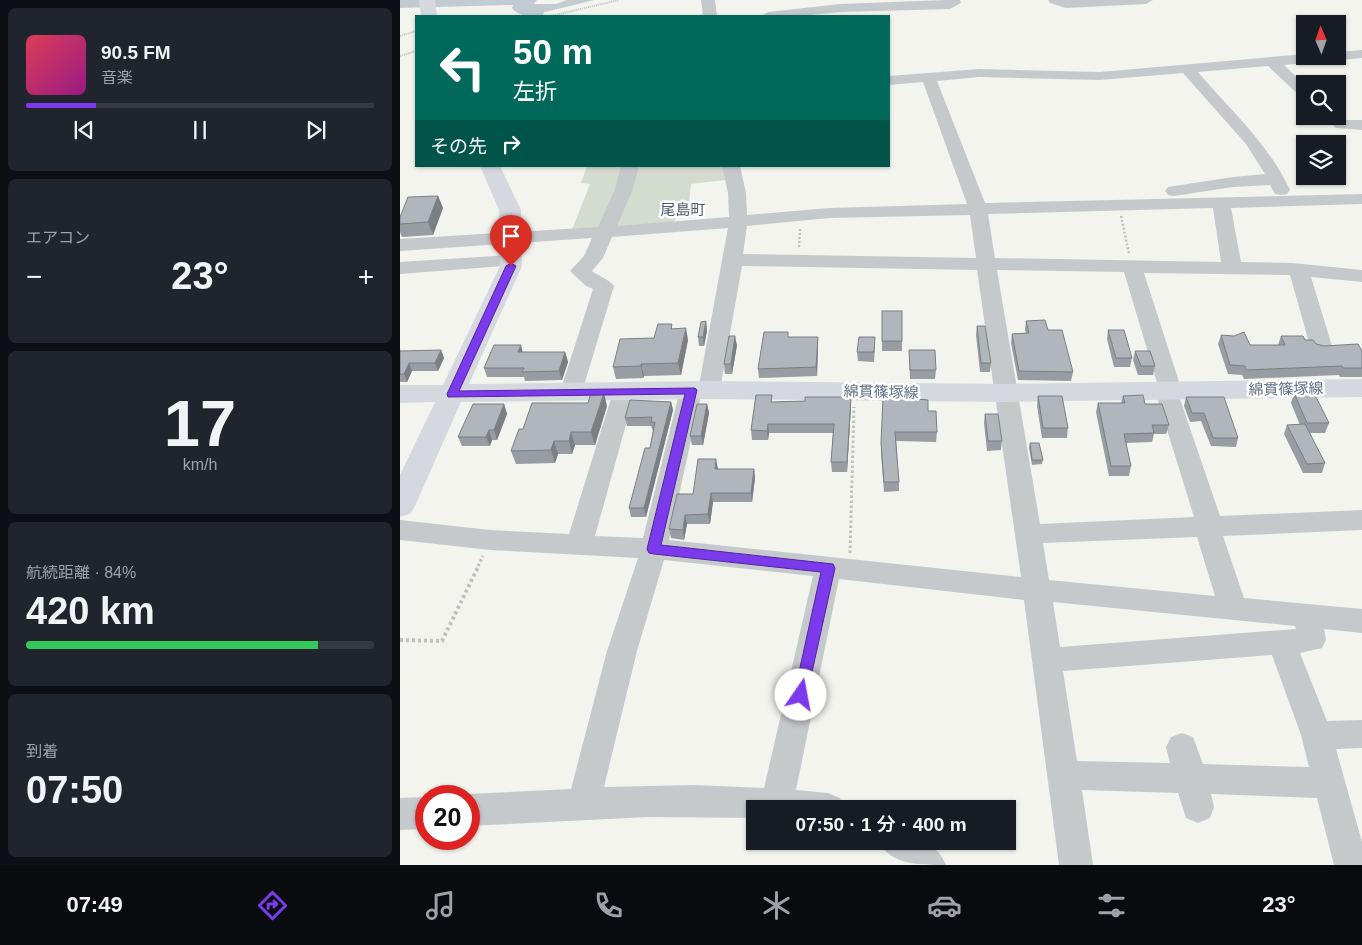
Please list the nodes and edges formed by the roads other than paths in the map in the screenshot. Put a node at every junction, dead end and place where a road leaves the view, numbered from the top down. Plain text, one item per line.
1 (708, 0) edge
2 (953, 0) edge
3 (1055, 0) edge
4 (1146, 0) edge
5 (710, 15) edge
6 (777, 15) edge
7 (1362, 54) edge
8 (1272, 62) junction
9 (1187, 70) junction
10 (928, 76) junction
11 (890, 80) edge
12 (1296, 85) edge
13 (1346, 125) edge
14 (1362, 125) edge
15 (490, 167) edge
16 (630, 167) edge
17 (731, 167) edge
18 (1276, 179) junction
19 (1362, 199) edge
20 (1285, 201) junction
21 (1221, 203) junction
22 (1119, 206) junction
23 (978, 210) junction
24 (738, 221) junction
25 (605, 232) junction
26 (512, 238) junction
27 (400, 245) edge
28 (733, 260) junction
29 (511, 261) junction
30 (987, 265) junction
31 (1132, 266) junction
32 (400, 268) edge
33 (1232, 268) junction
34 (1299, 270) junction
35 (1362, 276) edge
36 (1321, 346) edge
37 (1362, 388) edge
38 (700, 390) junction
39 (1169, 391) junction
40 (571, 392) junction
41 (624, 392) junction
42 (1007, 393) junction
43 (400, 394) edge
44 (452, 394) junction
45 (400, 506) edge
46 (1362, 520) edge
47 (1208, 526) junction
48 (400, 530) edge
49 (1027, 534) junction
50 (579, 545) junction
51 (654, 549) junction
52 (839, 569) junction
53 (1037, 590) junction
54 (1233, 609) junction
55 (1308, 616) junction
56 (1362, 621) edge
57 (1282, 643) junction
58 (1047, 660) junction
59 (1362, 734) edge
60 (1317, 735) junction
61 (1182, 747) dead end
62 (1063, 775) junction
63 (1330, 783) junction
64 (1194, 793) junction
65 (778, 800) edge
66 (746, 802) edge
67 (583, 804) junction
68 (480, 809) edge
69 (415, 813) edge
70 (400, 814) edge
71 (908, 850) edge
72 (929, 865) edge
73 (1076, 865) edge
74 (1352, 865) edge

1 - 5 street
2 - 6 street
3 - 4 street
7 - 8 street
8 - 9 street
8 - 12 street
9 - 10 street
9 - 18 street
10 - 11 street
10 - 23 street
13 - 14 street
15 - 26 main road
16 - 25 street
17 - 24 street
18 - 20 street
18 - 22 street
19 - 20 street
20 - 21 street
21 - 22 street
21 - 33 street
22 - 23 street
23 - 24 street
23 - 30 street
24 - 25 street
24 - 28 street
25 - 26 street
25 - 40 street
26 - 27 street
26 - 29 main road
28 - 30 street
28 - 38 street
29 - 32 street
29 - 44 main road
30 - 31 street
30 - 42 street
31 - 33 street
31 - 39 street
33 - 34 street
34 - 35 street
34 - 36 street
37 - 39 main road, 綿貫篠塚線
38 - 41 main road, 綿貫篠塚線
38 - 42 main road, 綿貫篠塚線
38 - 51 street
39 - 42 main road, 綿貫篠塚線
39 - 47 street
40 - 41 main road, 綿貫篠塚線
40 - 44 main road, 綿貫篠塚線
41 - 50 street
42 - 49 street
43 - 44 main road, 綿貫篠塚線
44 - 45 main road
46 - 47 street
47 - 49 street
47 - 54 street
48 - 50 street
49 - 53 street
50 - 51 street
51 - 52 street
51 - 67 street
52 - 53 street
52 - 65 street
53 - 54 street
53 - 58 street
54 - 55 street
55 - 56 street
55 - 57 street
57 - 58 street
57 - 60 street
58 - 62 street
59 - 60 street
60 - 63 street
61 - 64 street
62 - 64 street
62 - 73 street
63 - 64 street
63 - 74 street
66 - 67 street
67 - 68 street
69 - 70 street
71 - 72 street

